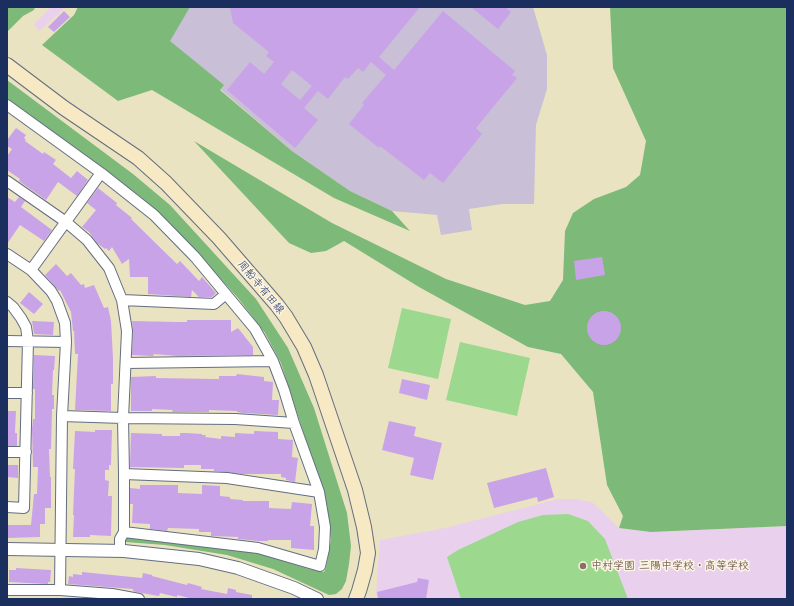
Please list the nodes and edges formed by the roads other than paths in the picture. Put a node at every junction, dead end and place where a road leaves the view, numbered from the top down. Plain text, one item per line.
1 (7, 65) edge
2 (7, 105) edge
3 (101, 172) junction
4 (7, 181) edge
5 (66, 222) junction
6 (7, 254) edge
7 (31, 270) junction
8 (226, 294) junction
9 (122, 300) junction
10 (7, 302) edge
11 (7, 341) edge
12 (28, 342) junction
13 (66, 342) junction
14 (273, 361) junction
15 (126, 363) junction
16 (7, 394) edge
17 (27, 394) junction
18 (62, 416) junction
19 (123, 418) junction
20 (294, 423) junction
21 (7, 452) edge
22 (26, 452) junction
23 (124, 474) junction
24 (319, 492) junction
25 (7, 507) edge
26 (124, 532) junction
27 (7, 549) edge
28 (60, 550) junction
29 (120, 551) junction
30 (7, 590) edge
31 (60, 590) junction
32 (112, 597) edge
33 (139, 599) edge
34 (317, 599) edge
35 (356, 599) edge

1 - 35 main road, 周船寺有田線
2 - 3 street
3 - 5 street
3 - 8 street
4 - 5 street
5 - 7 street
5 - 9 street
6 - 7 street
7 - 13 street
8 - 9 street
8 - 14 street
9 - 15 street
10 - 12 street
11 - 12 street
12 - 13 street
12 - 17 street
13 - 18 street
14 - 15 street
14 - 20 street
15 - 19 street
16 - 17 street
17 - 22 street
18 - 19 street
18 - 28 street
19 - 20 street
19 - 23 street
20 - 24 street
21 - 22 street
22 - 25 street
23 - 24 street
23 - 26 street
24 - 26 street
26 - 29 street
27 - 28 street
28 - 29 street
28 - 31 street
29 - 34 street
30 - 31 street
31 - 32 street
32 - 33 street

